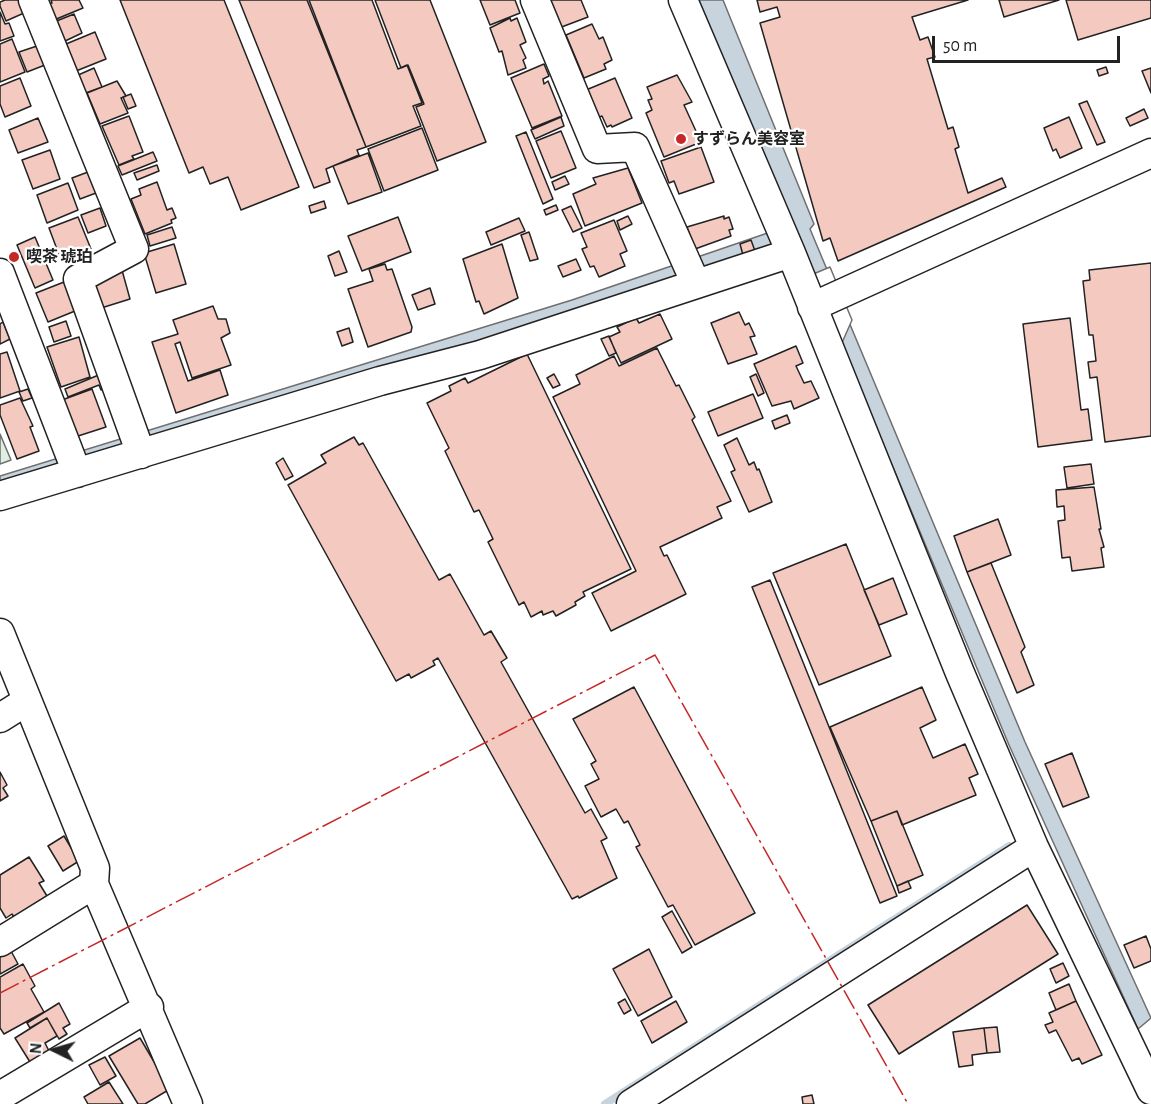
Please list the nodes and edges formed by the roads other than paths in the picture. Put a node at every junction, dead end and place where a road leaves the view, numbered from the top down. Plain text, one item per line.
1 (33, 0) edge
2 (536, 0) edge
3 (683, 0) edge
4 (1151, 153) edge
5 (785, 240) junction
6 (0, 273) edge
7 (691, 274) junction
8 (812, 306) junction
9 (138, 445) junction
10 (74, 464) junction
11 (0, 496) edge
12 (0, 633) edge
13 (27, 701) junction
14 (0, 718) edge
15 (1034, 847) junction
16 (94, 884) junction
17 (0, 942) edge
18 (149, 1008) junction
19 (1151, 1090) edge
20 (0, 1096) edge
21 (188, 1104) edge
22 (631, 1104) edge

1 - 9 street
2 - 7 street
3 - 5 street
4 - 8 street
5 - 7 street
5 - 8 street
6 - 10 street
7 - 9 street
8 - 15 street
9 - 10 street
10 - 11 street
12 - 13 street
13 - 14 street
13 - 16 street
15 - 19 street
15 - 22 street
16 - 17 street
16 - 18 street
18 - 20 street
18 - 21 street

